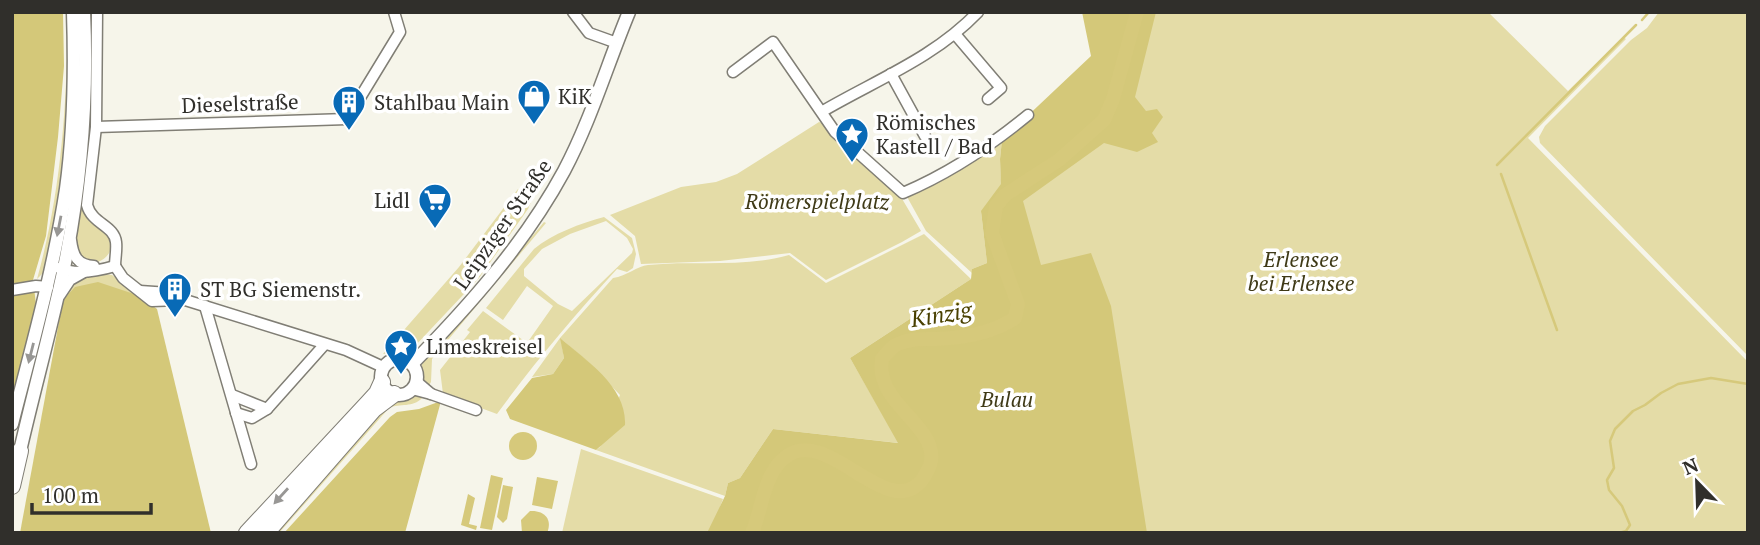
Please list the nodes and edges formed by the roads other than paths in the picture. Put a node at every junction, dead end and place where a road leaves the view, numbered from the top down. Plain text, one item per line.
1 (73, 12) edge
2 (84, 12) edge
3 (97, 12) edge
4 (394, 12) edge
5 (573, 12) edge
6 (629, 12) edge
7 (974, 14) edge
8 (955, 34) junction
9 (617, 43) junction
10 (733, 72) dead end
11 (891, 74) junction
12 (988, 99) dead end
13 (822, 111) junction
14 (1028, 115) dead end
15 (96, 127) junction
16 (925, 136) dead end
17 (70, 232) junction
18 (53, 257) junction
19 (115, 266) junction
20 (63, 270) junction
21 (86, 271) junction
22 (48, 287) junction
23 (12, 290) edge
24 (205, 306) junction
25 (54, 307) junction
26 (324, 344) junction
27 (412, 364) junction
28 (382, 374) junction
29 (414, 386) junction
30 (394, 394) junction
31 (232, 395) junction
32 (267, 410) junction
33 (475, 410) dead end
34 (236, 413) junction
35 (12, 424) edge
36 (20, 451) joint
37 (251, 464) dead end
38 (12, 486) edge
39 (247, 533) edge
40 (266, 533) edge

1 -> 18 main road
2 - 17 main road
3 - 15 street
4 - 15 street, Dieselstraße
5 - 9 street
6 - 9 main road, Leipziger Straße
7 - 8 street
8 - 11 street
8 - 12 street
9 - 27 main road, Leipziger Straße
10 - 13 street
11 - 13 street
11 - 16 street
13 - 14 street
15 - 19 street
17 - 19 street
17 - 20 main road
18 - 20 street
18 - 22 main road
19 - 21 street
19 - 24 street
20 - 21 street
20 - 22 street
20 - 25 main road
21 - 25 street
22 - 23 street
22 - 25 street
22 -> 35 main road
24 - 26 street
24 - 31 street
25 - 36 main road
26 - 28 street
26 - 32 street
27 - 28 main road
27 - 29 main road
28 - 30 main road
28 -> 39 highway
29 - 30 main road
29 - 33 street
30 - 40 highway
31 - 32 street
31 - 34 street
32 - 34 street
34 - 37 street
36 - 38 highway

